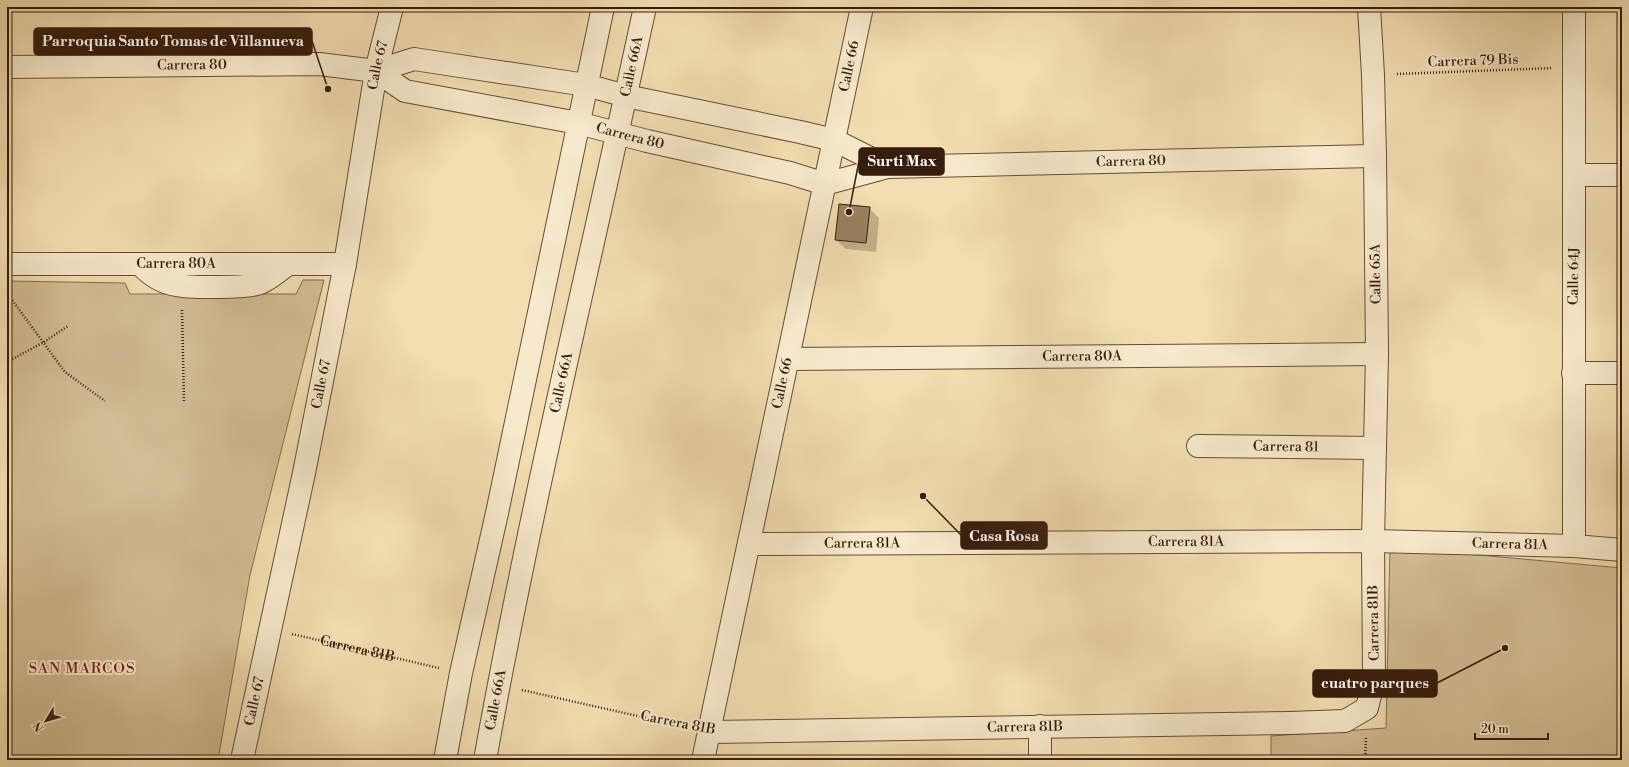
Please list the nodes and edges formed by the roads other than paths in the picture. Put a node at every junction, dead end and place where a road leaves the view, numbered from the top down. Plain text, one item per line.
1 (392, 7) edge
2 (602, 7) edge
3 (645, 7) edge
4 (862, 7) edge
5 (1369, 7) edge
6 (1574, 7) edge
7 (7, 67) edge
8 (376, 71) junction
9 (586, 85) junction
10 (626, 96) junction
11 (578, 123) junction
12 (617, 133) junction
13 (834, 140) junction
14 (1375, 156) junction
15 (888, 167) junction
16 (1575, 175) junction
17 (1622, 175) edge
18 (825, 184) junction
19 (7, 264) edge
20 (140, 264) junction
21 (288, 264) junction
22 (345, 264) junction
23 (1377, 354) junction
24 (788, 359) junction
25 (1573, 373) junction
26 (1622, 373) edge
27 (1198, 446) dead end
28 (1375, 448) junction
29 (1373, 541) junction
30 (749, 544) junction
31 (1574, 546) junction
32 (1622, 550) edge
33 (1040, 726) junction
34 (709, 732) junction
35 (242, 760) edge
36 (445, 760) edge
37 (484, 760) edge
38 (703, 760) edge
39 (1040, 760) edge

1 - 8 street, Calle 67
2 - 9 street
3 - 10 street, Calle 66A
4 - 13 street, Calle 66
5 - 14 street, Calle 65A
6 - 16 street, Calle 64J
7 - 8 street, Carrera 80
8 - 9 street, Carrera 80
8 - 11 street, Carrera 80
8 - 22 street, Calle 67
9 - 10 street, Carrera 80
9 - 11 street
10 - 12 street, Calle 66A
10 - 13 street, Carrera 80
11 - 12 street, Carrera 80
11 - 36 street
12 - 18 street, Carrera 80
12 - 37 street, Calle 66A
13 - 15 street, Carrera 80
13 - 18 street, Calle 66
14 - 15 street, Carrera 80
14 - 23 street, Calle 65A
15 - 18 street, Carrera 80
16 - 17 street
16 - 25 street, Calle 64J
18 - 24 street, Calle 66
19 - 20 street, Carrera 80A
20 - 21 street, Carrera 80A
20 - 21 street
21 - 22 street, Carrera 80A
22 - 35 street, Calle 67
23 - 24 street, Carrera 80A
23 - 28 street, Calle 65A
24 - 30 street, Calle 66
25 - 26 street
25 - 31 street, Calle 64J
27 - 28 street, Carrera 81
28 - 29 street, Calle 65A
29 - 30 street, Carrera 81A
29 - 31 street, Carrera 81A
29 - 33 street, Carrera 81B
30 - 34 street, Calle 66
31 - 32 street, Carrera 81A
33 - 34 street, Carrera 81B
33 - 39 street
34 - 38 street, Calle 66

